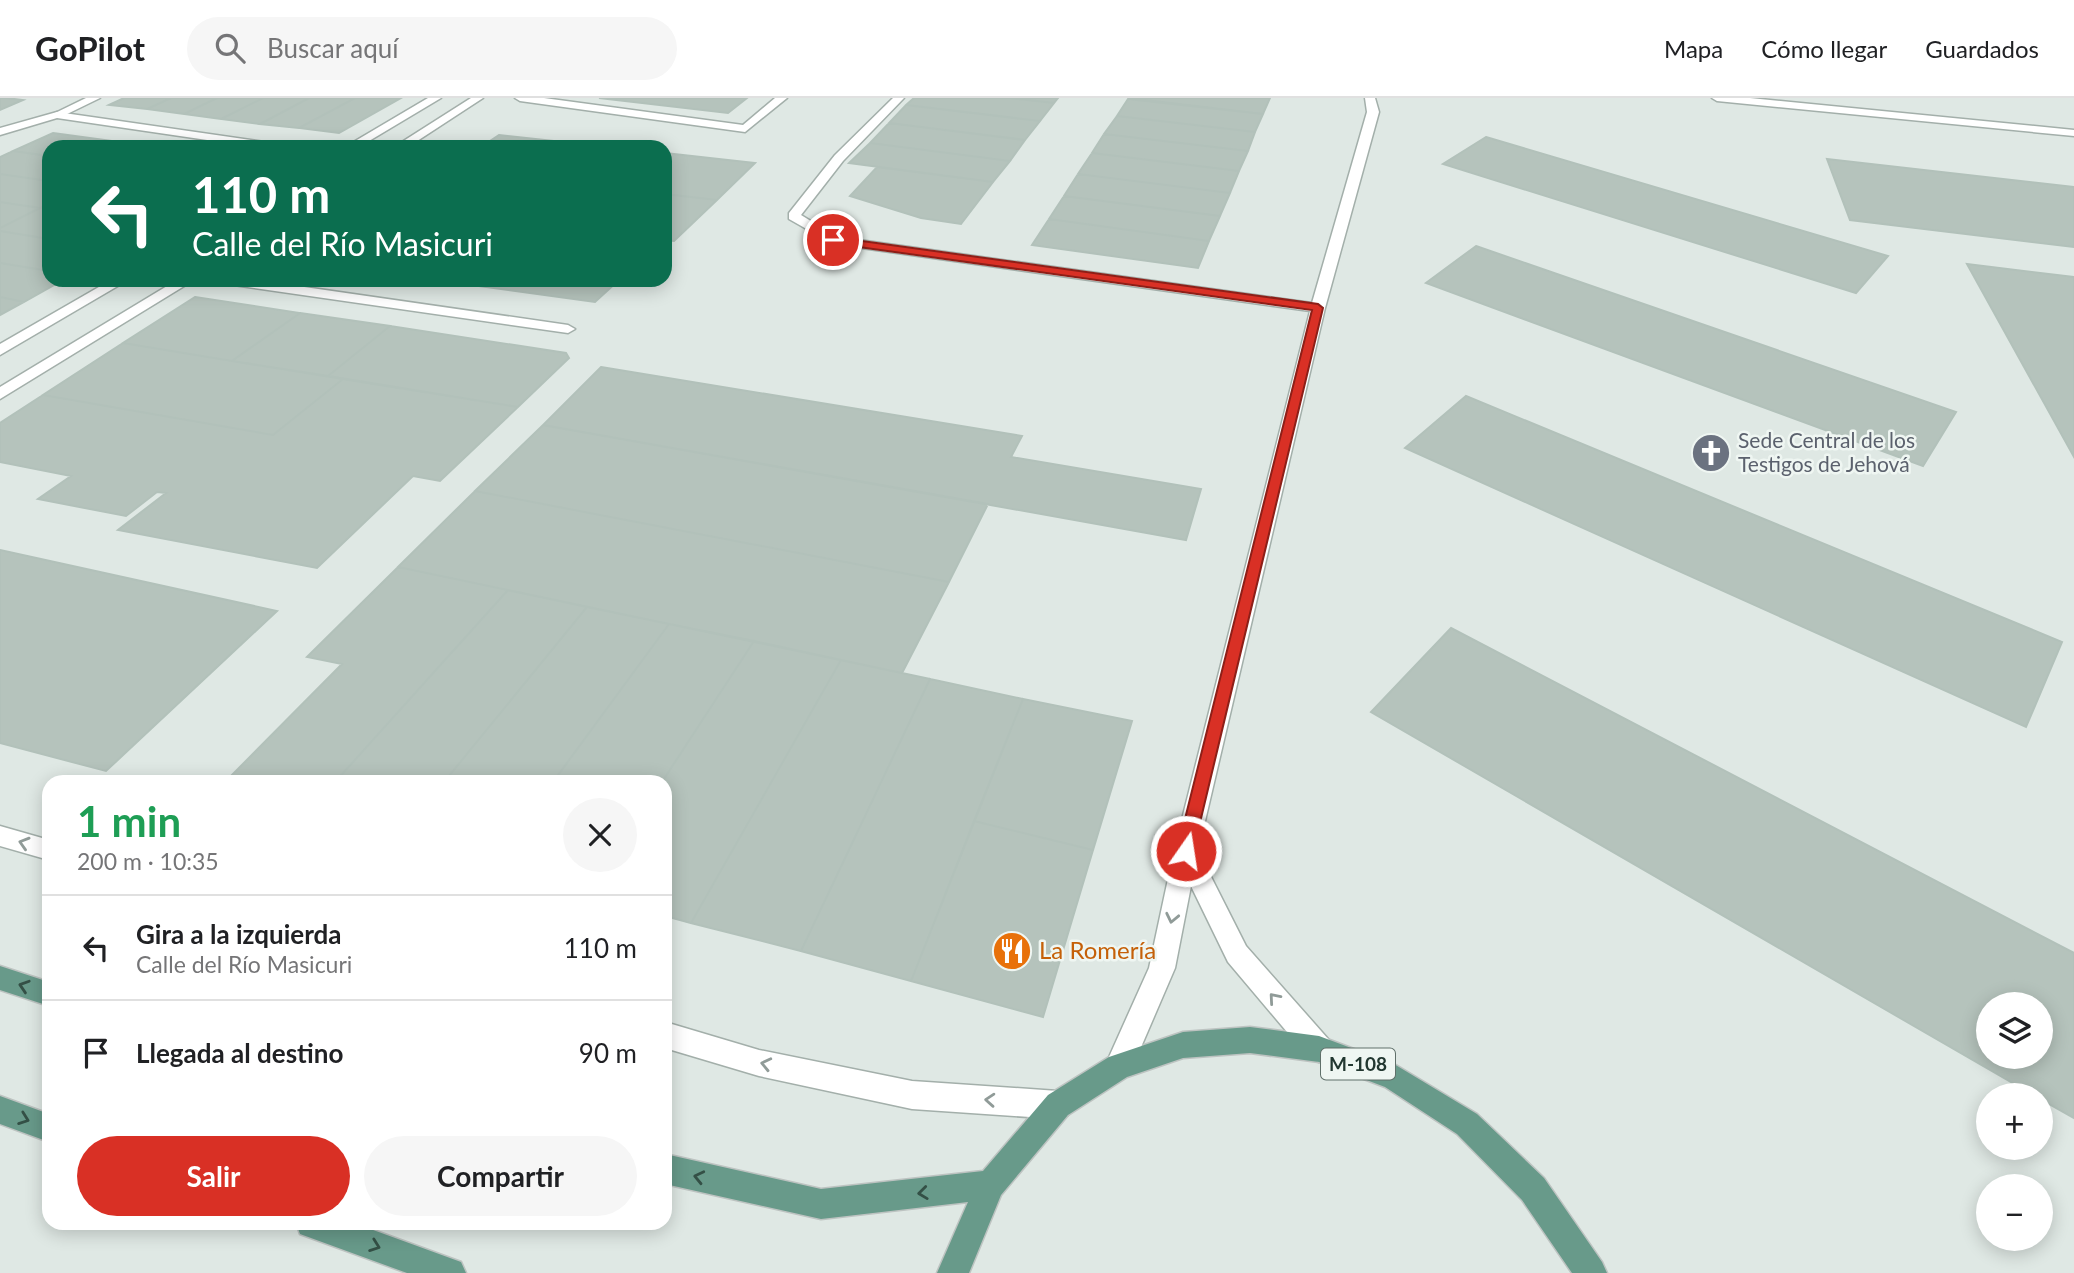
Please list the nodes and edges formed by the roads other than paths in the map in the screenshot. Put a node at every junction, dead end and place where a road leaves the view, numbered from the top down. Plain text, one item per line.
1 (95, 98) edge
2 (436, 98) edge
3 (478, 98) edge
4 (520, 98) edge
5 (782, 98) edge
6 (899, 98) edge
7 (1370, 98) edge
8 (1717, 98) edge
9 (57, 115) junction
10 (0, 132) edge
11 (2074, 133) edge
12 (230, 140) edge
13 (363, 140) edge
14 (411, 140) edge
15 (109, 287) edge
16 (176, 287) edge
17 (275, 287) edge
18 (1318, 308) junction
19 (568, 330) dead end
20 (0, 350) edge
21 (0, 394) edge
22 (0, 835) edge
23 (42, 848) edge
24 (1186, 851) junction
25 (0, 978) edge
26 (42, 992) edge
27 (672, 1037) edge
28 (1319, 1049) junction
29 (1119, 1066) junction
30 (1058, 1105) junction
31 (0, 1110) edge
32 (42, 1125) edge
33 (672, 1171) edge
34 (991, 1185) junction
35 (330, 1230) edge
36 (450, 1273) edge
37 (953, 1273) edge
38 (1591, 1273) edge

1 - 9 street
2 - 13 street
3 - 14 street
4 - 5 street
6 - 18 street
7 - 18 street
8 - 11 street
9 - 10 street
9 - 12 street
15 - 20 street
16 - 21 street
17 - 19 street
18 - 24 street
23 -> 22 street
28 -> 24 street
24 -> 29 street
26 -> 25 main road
30 -> 27 street
28 - 29 main road, M-108
28 - 38 main road, M-108
29 - 30 main road, M-108
30 - 34 main road, M-108
31 -> 32 main road
34 -> 33 main road
34 - 37 main road, M-108
35 -> 36 main road

